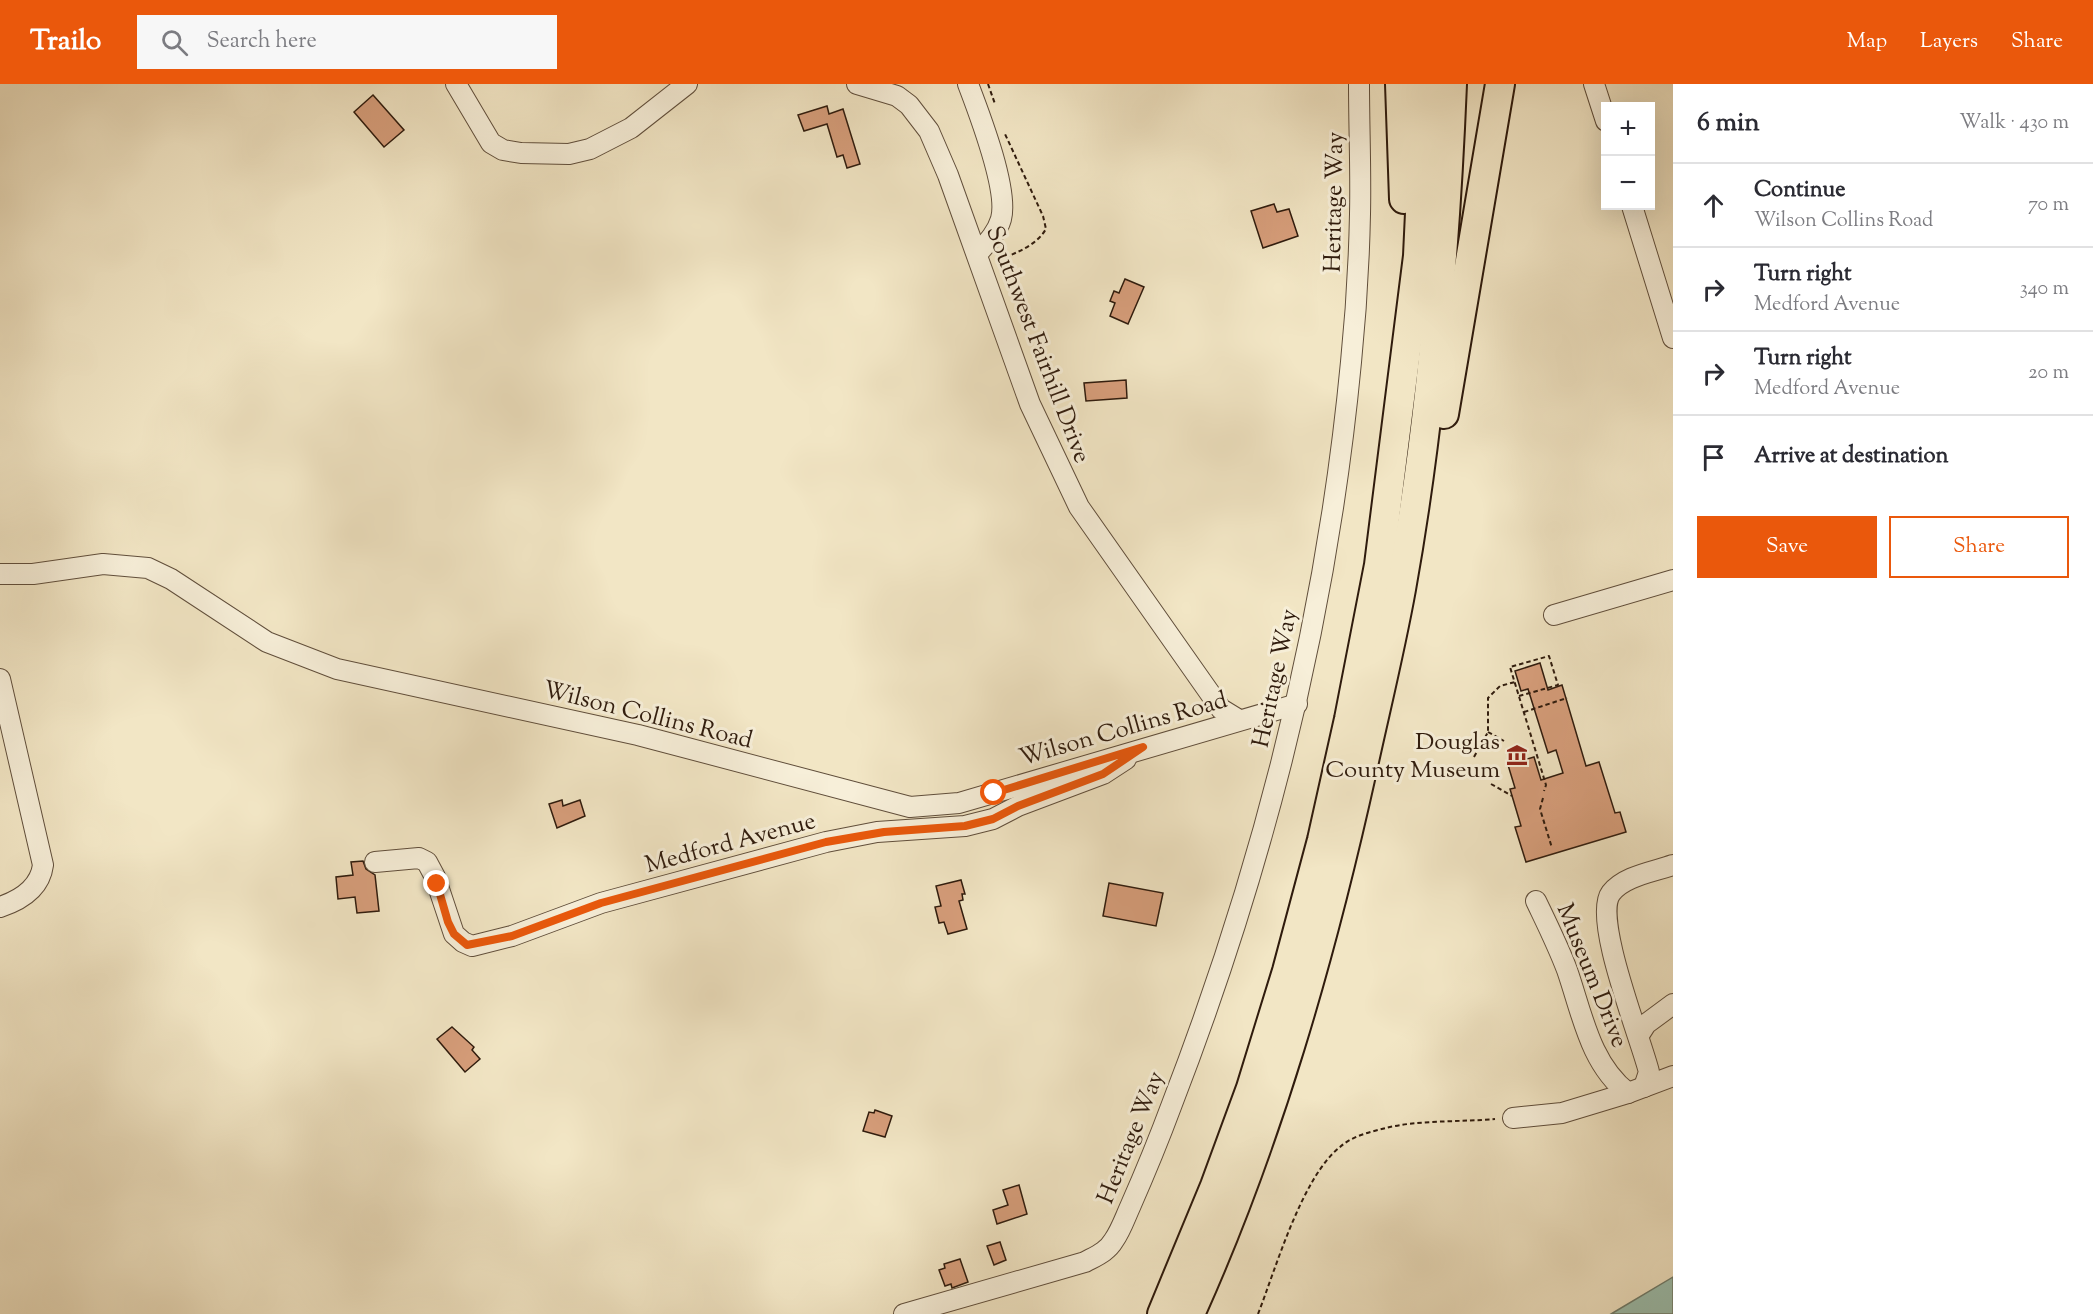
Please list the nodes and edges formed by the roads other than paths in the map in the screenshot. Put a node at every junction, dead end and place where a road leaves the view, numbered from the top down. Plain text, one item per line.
1 (456, 84) edge
2 (687, 84) edge
3 (857, 84) edge
4 (968, 84) edge
5 (1359, 84) edge
6 (1400, 84) edge
7 (1426, 84) edge
8 (1452, 84) edge
9 (1500, 84) edge
10 (1594, 84) edge
11 (1601, 108) edge
12 (1633, 210) edge
13 (977, 254) junction
14 (1673, 338) edge
15 (1404, 363) junction
16 (0, 574) edge
17 (1673, 580) edge
18 (1401, 591) junction
19 (1554, 615) dead end
20 (0, 679) edge
21 (1297, 704) junction
22 (1239, 720) junction
23 (1143, 747) junction
24 (375, 862) dead end
25 (1673, 865) edge
26 (1536, 901) dead end
27 (0, 907) edge
28 (1673, 1004) edge
29 (1639, 1035) junction
30 (1673, 1076) edge
31 (1636, 1090) junction
32 (1513, 1118) road end
33 (903, 1314) edge
34 (1162, 1314) edge
35 (1190, 1314) edge

1 - 2 street
3 - 13 street, Southwest Fairhill Drive
4 - 13 street
5 - 21 street, Heritage Way
6 - 15 highway
7 - 15 highway
8 - 18 highway
9 - 18 highway
10 - 11 street
12 - 14 street
13 - 22 street, Southwest Fairhill Drive
15 - 34 highway
16 - 23 street, Wilson Collins Road
17 - 19 street
18 - 35 highway
20 - 27 street
21 - 22 street, Wilson Collins Road
21 - 33 street, Heritage Way
22 - 23 street, Wilson Collins Road
23 - 24 street, Medford Avenue
25 - 29 street
26 - 31 street, Museum Drive
28 - 29 street
29 - 31 street
30 - 31 street
31 - 32 street

